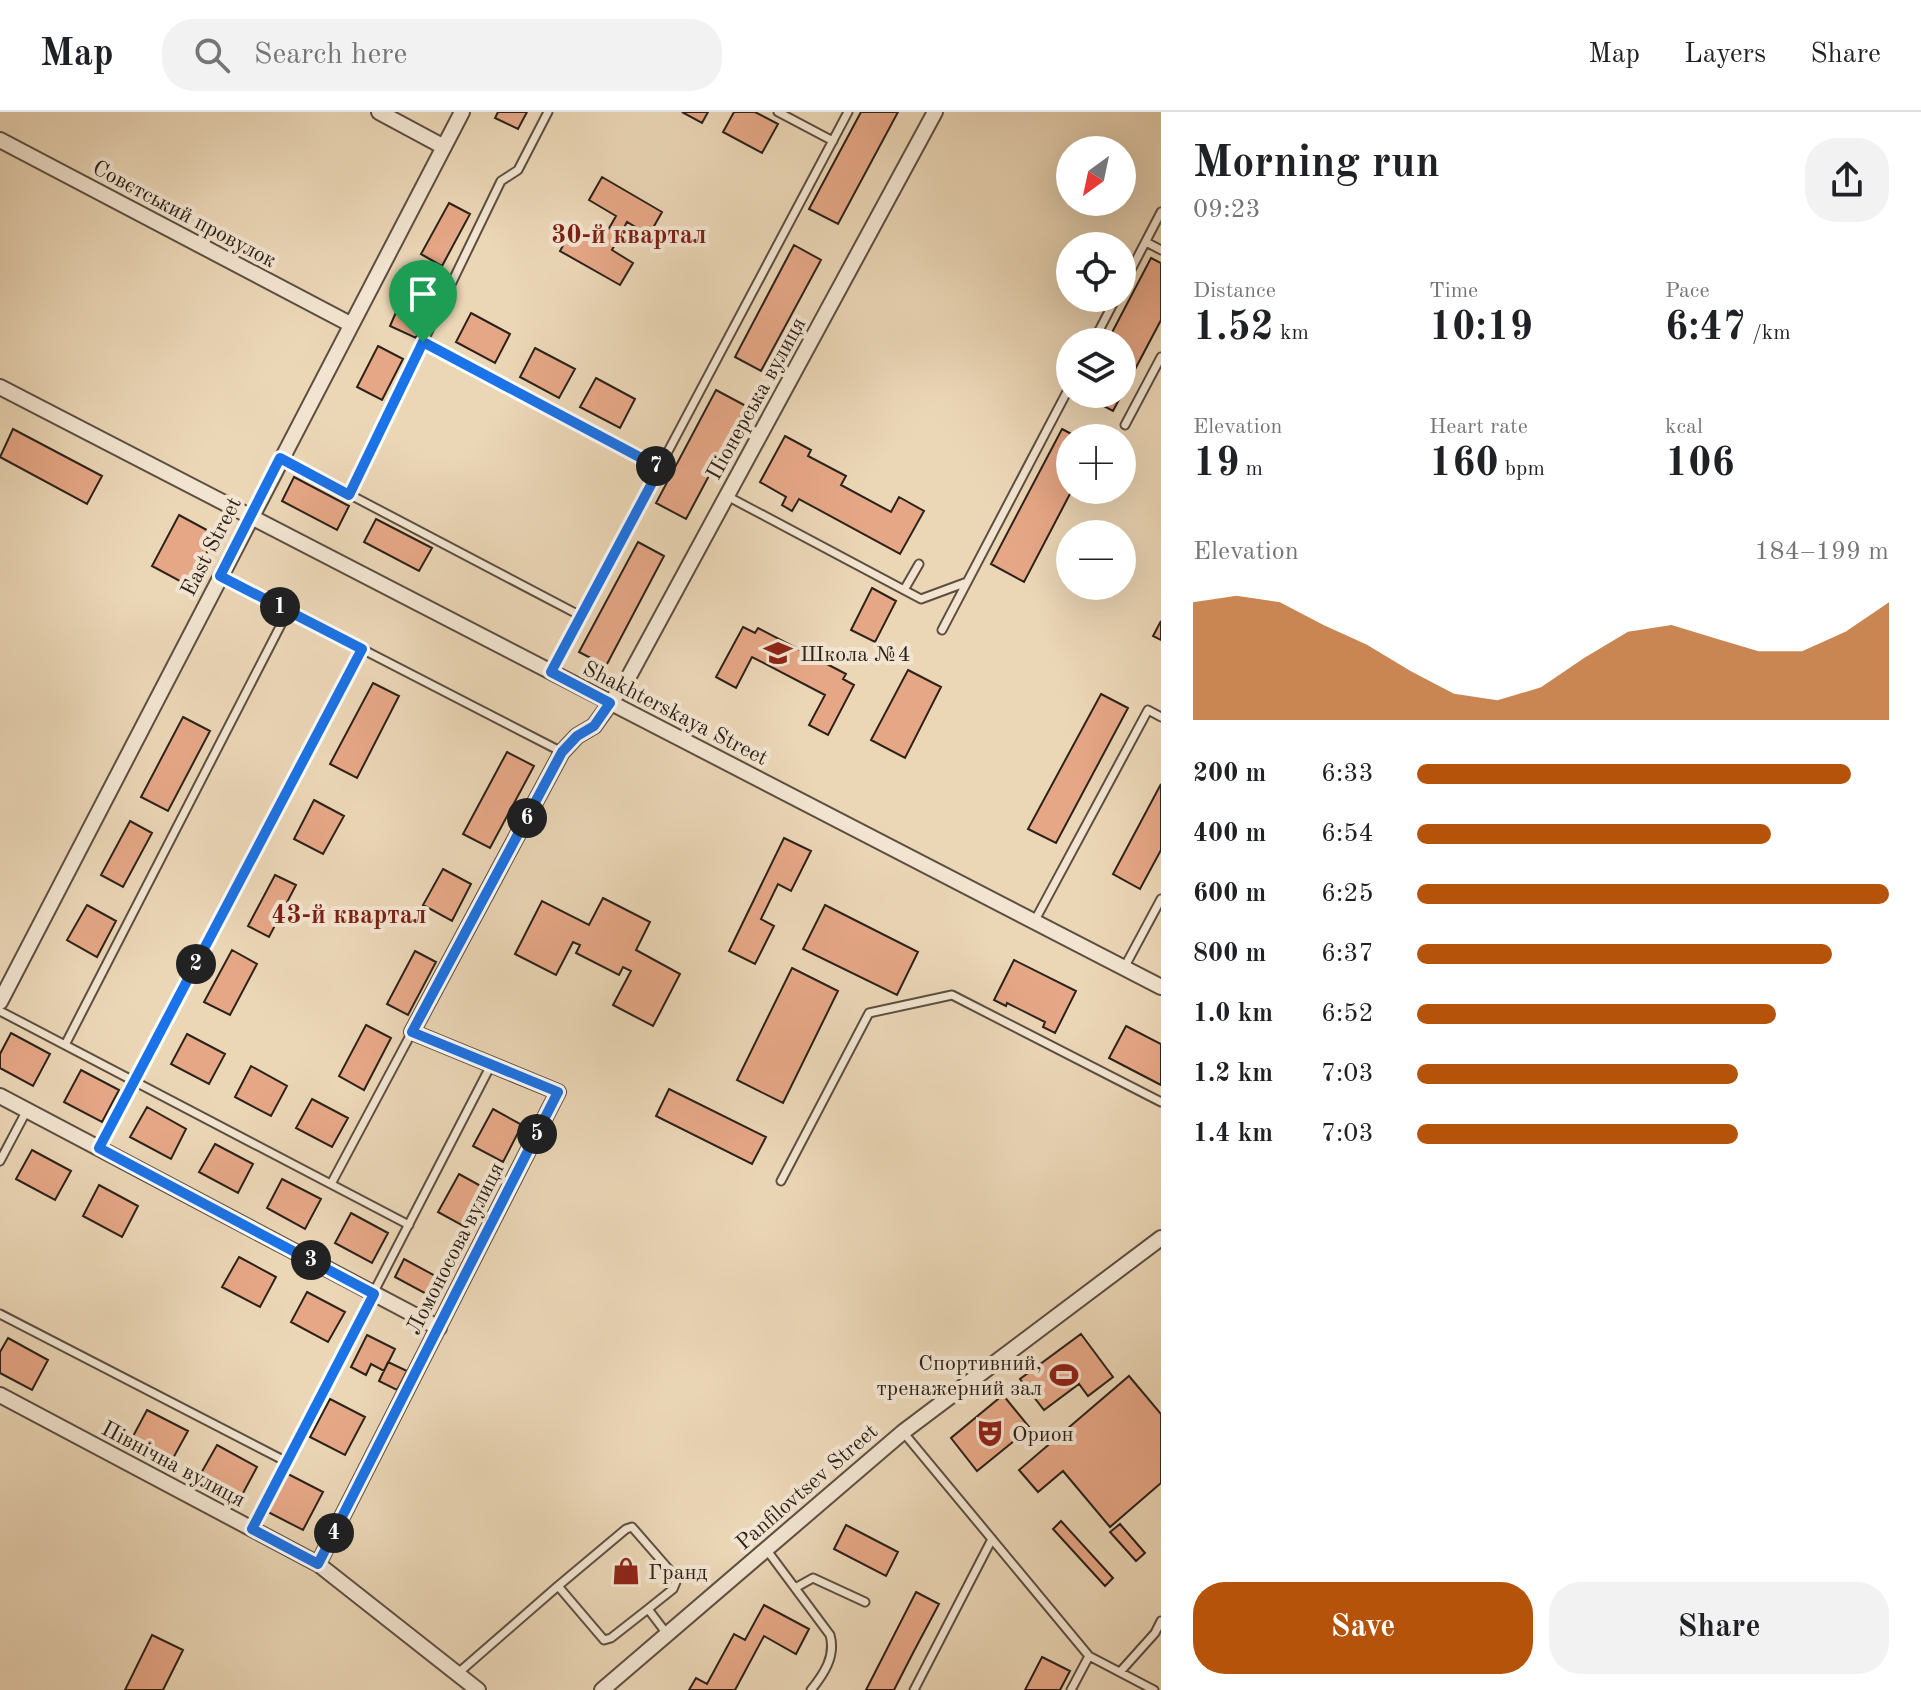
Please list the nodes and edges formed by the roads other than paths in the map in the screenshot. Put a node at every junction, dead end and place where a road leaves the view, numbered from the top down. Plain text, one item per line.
1 (379, 112) edge
2 (462, 112) edge
3 (548, 112) edge
4 (778, 112) edge
5 (848, 112) edge
6 (935, 112) edge
7 (0, 140) edge
8 (833, 141) junction
9 (444, 147) junction
10 (1161, 212) edge
11 (1146, 242) junction
12 (1161, 250) edge
13 (1136, 261) edge
14 (350, 324) junction
15 (423, 342) junction
16 (1161, 357) edge
17 (0, 387) edge
18 (1058, 408) edge
19 (1126, 424) edge
20 (280, 458) junction
21 (660, 468) junction
22 (349, 495) junction
23 (727, 496) junction
24 (250, 517) junction
25 (919, 564) dead end
26 (220, 576) junction
27 (967, 582) junction
28 (904, 590) junction
29 (288, 611) junction
30 (581, 616) junction
31 (942, 630) dead end
32 (362, 649) junction
33 (551, 672) junction
34 (610, 703) junction
35 (1161, 717) edge
36 (562, 752) junction
37 (1161, 899) edge
38 (1034, 922) junction
39 (1124, 968) junction
40 (1161, 987) edge
41 (0, 1002) edge
42 (0, 1011) edge
43 (412, 1032) junction
44 (65, 1045) junction
45 (491, 1065) junction
46 (134, 1081) junction
47 (0, 1096) edge
48 (1161, 1102) edge
49 (27, 1110) junction
50 (99, 1148) junction
51 (0, 1161) edge
52 (781, 1181) dead end
53 (331, 1184) junction
54 (409, 1225) junction
55 (1161, 1238) edge
56 (374, 1294) junction
57 (0, 1314) edge
58 (439, 1328) junction
59 (0, 1395) edge
60 (903, 1432) junction
61 (287, 1462) junction
62 (252, 1529) junction
63 (992, 1539) junction
64 (766, 1549) junction
65 (318, 1564) junction
66 (558, 1586) junction
67 (795, 1588) junction
68 (865, 1602) dead end
69 (648, 1609) junction
70 (1161, 1621) edge
71 (667, 1634) junction
72 (1089, 1656) junction
73 (1120, 1672) junction
74 (457, 1674) junction
75 (478, 1690) edge
76 (602, 1690) edge
77 (811, 1690) edge
78 (914, 1690) edge
79 (1071, 1690) edge
80 (1154, 1690) edge

1 - 9 street
2 - 9 street, East Street
3 - 15 lane
4 - 8 lane
5 - 8 lane
6 - 23 street, Піонерська вулиця
7 - 14 street, Совєтський провулок
8 - 21 lane
9 - 14 street, East Street
10 - 11 lane
11 - 12 lane
11 - 13 lane
14 - 20 street, East Street
15 - 21 lane
15 - 22 lane
16 - 19 lane
17 - 24 street, Shakhterskaya Street
18 - 27 lane
20 - 22 lane
20 - 24 street, East Street
21 - 30 lane
22 - 30 lane
23 - 28 lane
23 - 34 street, Піонерська вулиця
24 - 26 street, East Street
24 - 33 street, Shakhterskaya Street
25 - 28 lane
26 - 29 lane
26 - 41 street, East Street
27 - 28 lane
27 - 31 lane
29 - 32 lane
29 - 44 lane
30 - 33 lane
32 - 36 lane
32 - 46 lane
33 - 34 street, Shakhterskaya Street
34 - 36 street, Піонерська вулиця
34 - 38 street, Shakhterskaya Street
35 - 38 lane
36 - 43 street
37 - 39 lane
38 - 39 street, Shakhterskaya Street
39 - 40 street, Shakhterskaya Street
42 - 44 lane
43 - 45 street, Ломоносова вулиця
43 - 53 lane
44 - 46 lane
45 - 54 lane
45 - 58 street, Ломоносова вулиця
46 - 50 lane
46 - 53 lane
47 - 49 street
48 - 52 lane
49 - 50 street
49 - 51 lane
50 - 56 street
53 - 54 lane
54 - 56 lane
55 - 60 street, Panfilovtsev Street
56 - 58 street
56 - 61 lane
57 - 61 lane
58 - 65 street, Ломоносова вулиця
59 - 62 street, Північна вулиця
60 - 63 lane
60 - 64 street, Panfilovtsev Street
61 - 62 lane
62 - 65 street, Північна вулиця
63 - 72 lane
63 - 78 lane
64 - 67 lane
64 - 71 street, Panfilovtsev Street
65 - 74 street, Північна вулиця
66 - 69 lane
66 - 69 lane
66 - 74 lane
67 - 68 lane
67 - 77 lane
69 - 71 lane
70 - 73 lane
71 - 76 street, Panfilovtsev Street
72 - 73 lane
72 - 79 lane
73 - 80 lane
74 - 75 street, Північна вулиця

